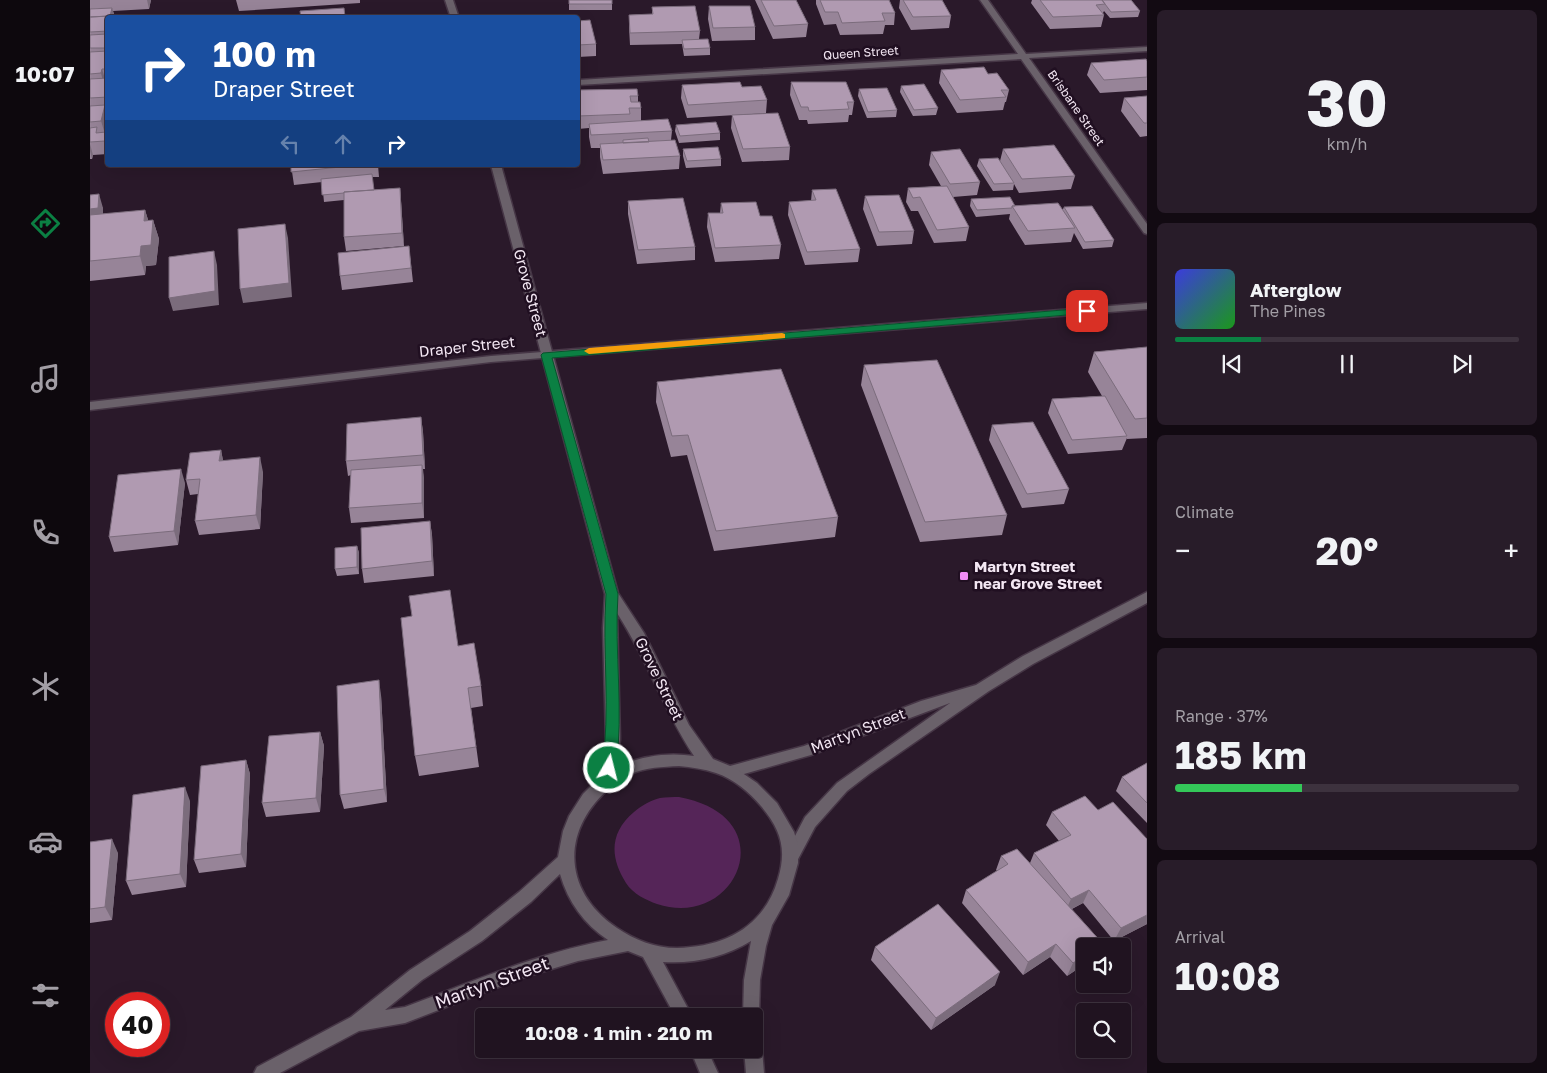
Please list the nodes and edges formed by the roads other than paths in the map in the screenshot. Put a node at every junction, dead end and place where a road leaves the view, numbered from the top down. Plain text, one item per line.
1 (449, 0) edge
2 (984, 0) edge
3 (453, 15) edge
4 (1147, 49) edge
5 (1024, 56) junction
6 (580, 84) edge
7 (497, 167) edge
8 (1147, 231) edge
9 (1147, 306) edge
10 (546, 355) junction
11 (90, 406) edge
12 (612, 594) junction
13 (1147, 598) edge
14 (984, 686) junction
15 (707, 763) junction
16 (730, 772) junction
17 (607, 782) junction
18 (791, 858) junction
19 (565, 860) junction
20 (765, 922) junction
21 (627, 944) junction
22 (648, 952) junction
23 (680, 1008) edge
24 (751, 1008) edge
25 (357, 1023) junction
26 (702, 1058) edge
27 (754, 1058) edge
28 (263, 1073) edge
29 (709, 1073) edge
30 (755, 1073) edge

1 - 3 street
2 - 5 street, Brisbane Street
4 - 5 street, Queen Street
5 - 6 street, Queen Street
5 - 8 street, Brisbane Street
7 - 10 street, Grove Street
9 - 10 street, Draper Street
10 - 11 street, Draper Street
10 - 12 street, Grove Street
12 - 15 street, Grove Street
12 - 17 street, Grove Street
13 - 14 street, Martyn Street
14 - 16 street, Martyn Street
14 - 18 street, Martyn Street
15 - 16 street
15 - 17 street
16 - 18 street
17 - 19 street
18 - 20 street
19 - 21 street
19 - 25 street, Martyn Street
20 - 22 street
20 - 24 street
21 - 22 street
21 - 25 street, Martyn Street
22 - 23 street
25 - 28 street, Martyn Street
26 - 29 street
27 - 30 street

